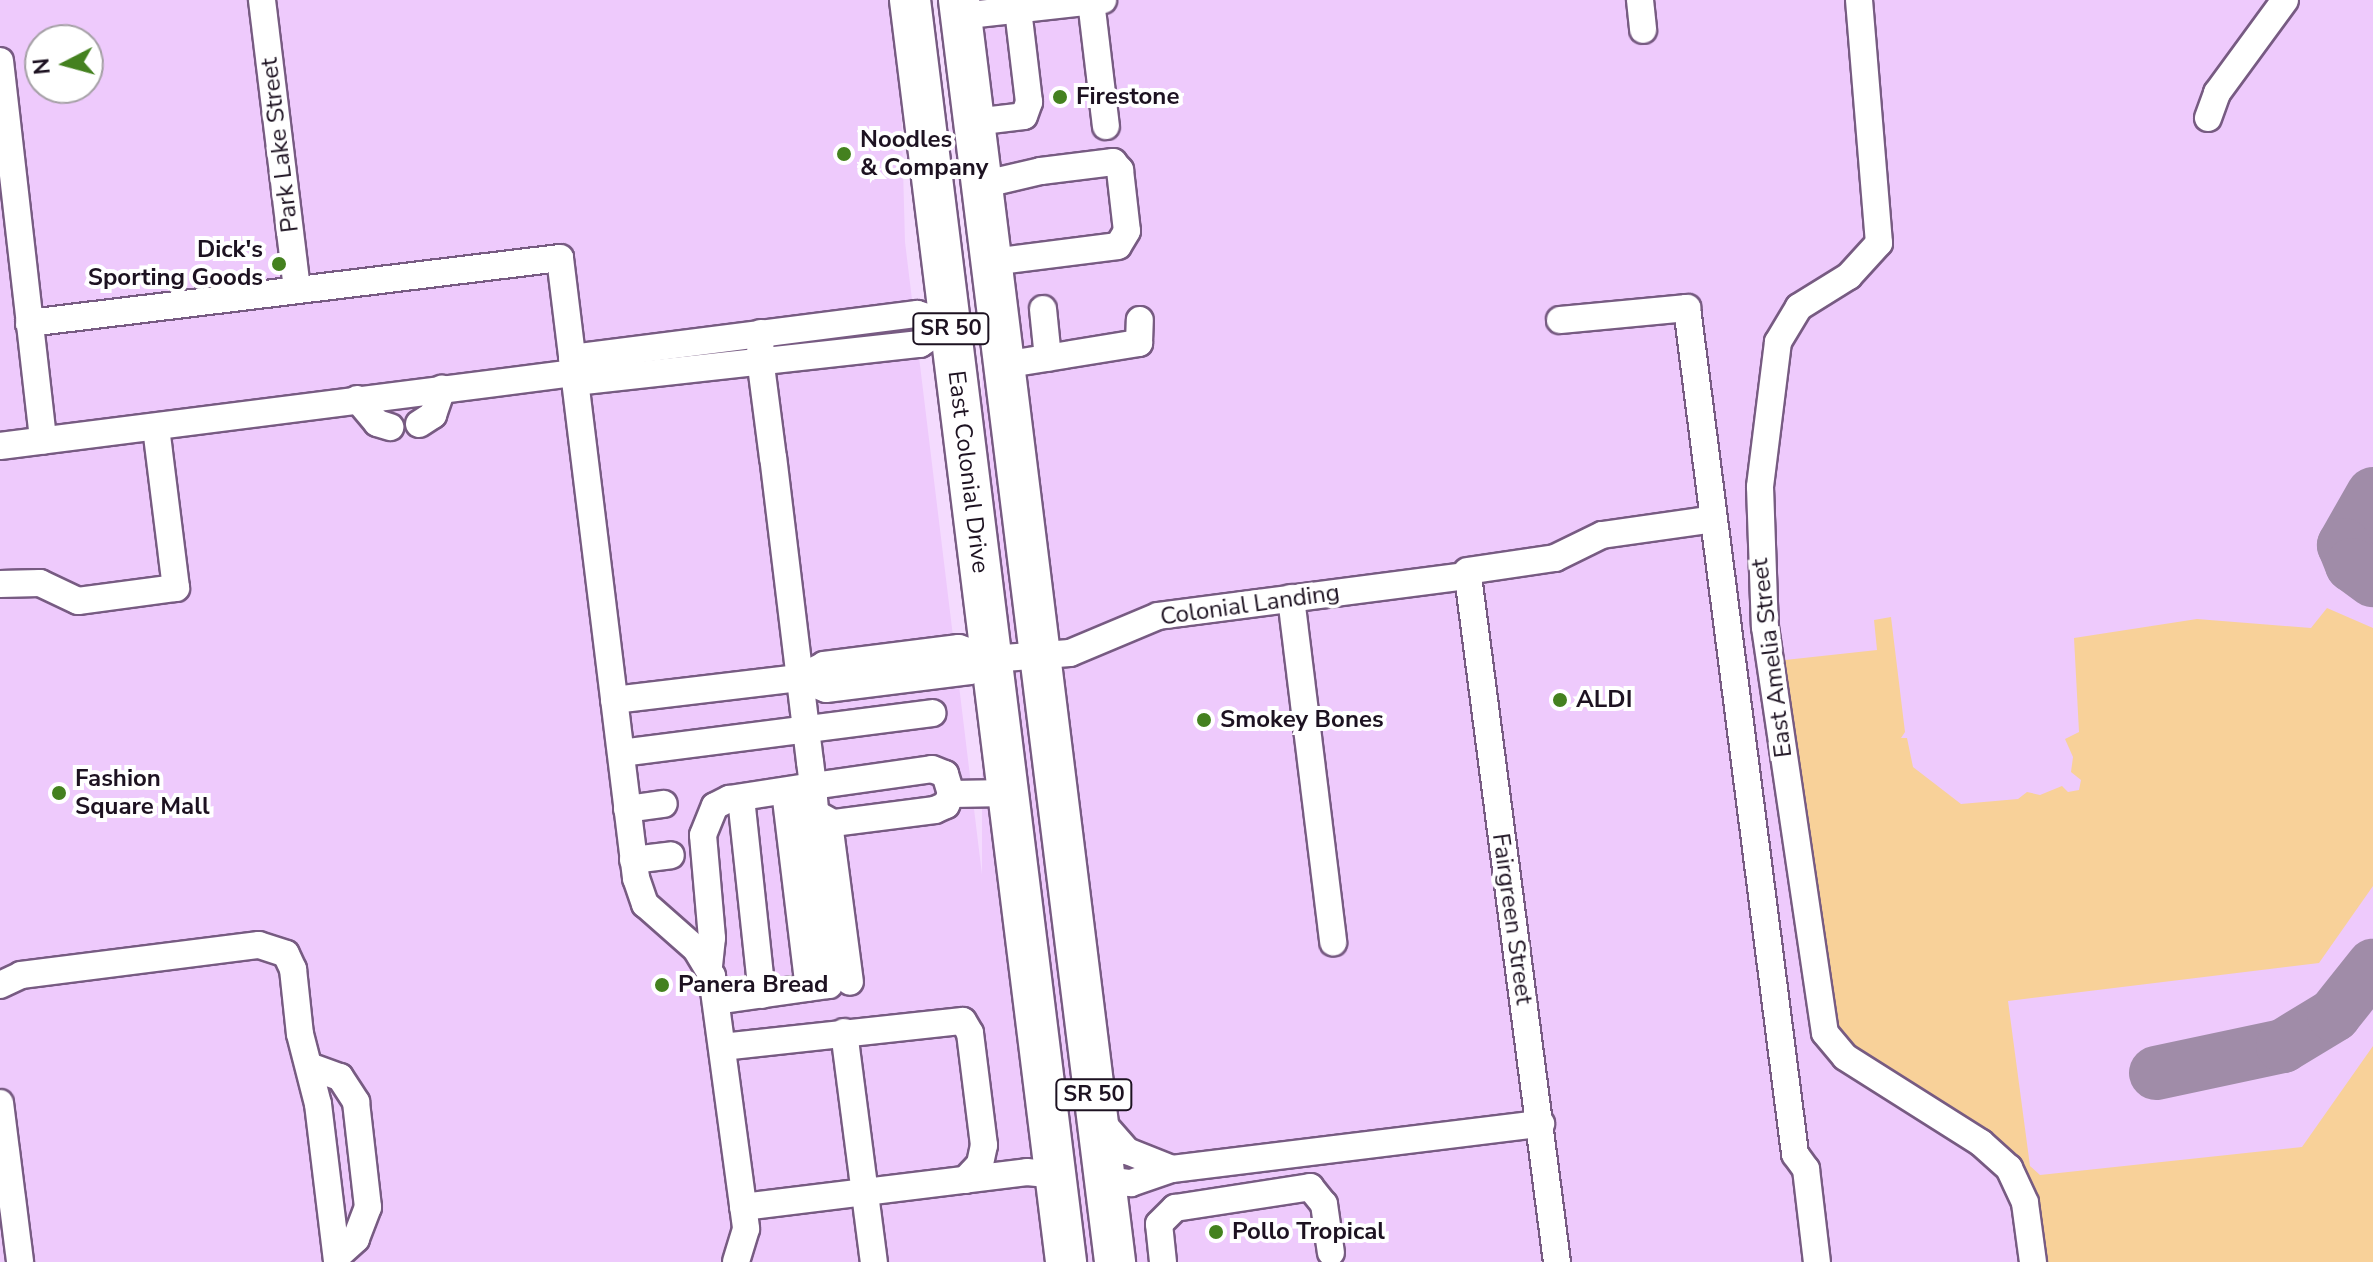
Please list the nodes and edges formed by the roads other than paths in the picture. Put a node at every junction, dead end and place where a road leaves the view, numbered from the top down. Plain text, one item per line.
1 (262, 0) edge
2 (910, 0) edge
3 (1640, 0) edge
4 (1859, 0) edge
5 (2285, 0) edge
6 (1097, 1) edge
7 (960, 8) edge
8 (1018, 10) junction
9 (1643, 30) dead end
10 (0, 61) edge
11 (2208, 118) dead end
12 (974, 122) junction
13 (1106, 126) dead end
14 (981, 185) junction
15 (991, 262) junction
16 (297, 290) junction
17 (1043, 309) dead end
18 (1140, 320) dead end
19 (1560, 320) dead end
20 (29, 323) junction
21 (950, 324) junction
22 (760, 346) junction
23 (1048, 358) junction
24 (1003, 365) junction
25 (574, 371) junction
26 (442, 389) junction
27 (357, 399) junction
28 (419, 424) dead end
29 (390, 427) dead end
30 (156, 428) junction
31 (43, 441) junction
32 (0, 446) edge
33 (1714, 519) junction
34 (1468, 573) junction
35 (0, 584) edge
36 (1291, 598) junction
37 (1039, 657) junction
38 (991, 659) junction
39 (799, 678) junction
40 (614, 700) junction
41 (932, 713) dead end
42 (806, 729) junction
43 (621, 753) junction
44 (799, 789) junction
45 (1008, 793) junction
46 (951, 794) junction
47 (741, 798) junction
48 (664, 804) dead end
49 (627, 809) junction
50 (824, 821) junction
51 (671, 855) dead end
52 (633, 860) junction
53 (1333, 942) dead end
54 (709, 966) junction
55 (0, 985) edge
56 (829, 985) junction
57 (762, 995) junction
58 (716, 1001) junction
59 (1033, 1009) junction
60 (844, 1032) junction
61 (722, 1047) junction
62 (309, 1066) junction
63 (0, 1103) edge
64 (1097, 1116) junction
65 (1541, 1124) junction
66 (1172, 1169) junction
67 (1055, 1175) junction
68 (965, 1180) junction
69 (1105, 1180) junction
70 (863, 1193) junction
71 (743, 1207) junction
72 (13, 1249) edge
73 (1331, 1253) dead end
74 (337, 1259) edge
75 (736, 1262) edge
76 (874, 1262) edge
77 (1066, 1262) edge
78 (1095, 1262) edge
79 (1115, 1262) edge
80 (1163, 1262) edge
81 (1557, 1262) edge
82 (1817, 1262) edge
83 (2033, 1262) edge

1 - 16 street, Park Lake Street
2 - 21 highway, East Colonial Drive / SR 50
3 - 9 street
4 - 83 street, East Amelia Street
5 - 11 street
6 - 8 street
6 - 13 street
7 - 8 street
7 - 12 highway, East Colonial Drive / SR 50
8 - 12 street
10 - 20 street
12 - 14 highway, East Colonial Drive / SR 50
14 - 15 highway, East Colonial Drive / SR 50
14 - 15 street
15 - 24 highway, East Colonial Drive / SR 50
16 - 20 street
16 - 25 street
17 - 23 street
18 - 23 street
19 - 33 street
20 - 31 street
21 - 22 street
21 - 38 highway, East Colonial Drive / SR 50
22 - 25 street
22 - 39 street
23 - 24 street
24 - 37 highway, East Colonial Drive / SR 50
25 - 26 street
25 - 40 street
26 - 27 street
26 - 28 street
27 - 29 street
27 - 30 street
30 - 31 street
30 - 35 street
31 - 32 street
33 - 34 street, Colonial Landing
33 - 82 street
34 - 36 street, Colonial Landing
34 - 65 street, Fairgreen Street
36 - 37 street, Colonial Landing
36 - 53 street
37 - 38 street
37 - 64 highway, East Colonial Drive / SR 50
38 - 39 street
38 - 45 highway, East Colonial Drive / SR 50
39 - 40 street
39 - 42 street
40 - 43 street
41 - 42 street
42 - 43 street
42 - 44 street
43 - 49 street
44 - 46 street
44 - 47 street
44 - 50 street
44 - 56 street
45 - 46 street
45 - 59 highway, East Colonial Drive / SR 50
46 - 50 street
47 - 54 street
47 - 57 street
48 - 49 street
49 - 52 street
50 - 56 street
51 - 52 street
52 - 54 street
54 - 58 street
55 - 62 street
56 - 57 street
57 - 58 street
58 - 61 street
59 - 67 highway, East Colonial Drive / SR 50
59 - 69 highway
60 - 61 street
60 - 68 street
60 - 70 street
61 - 71 street
62 - 74 street
62 - 74 street
63 - 72 street
64 - 66 street
64 - 69 highway, East Colonial Drive / SR 50
65 - 66 street
65 - 81 street, Fairgreen Street
66 - 69 street
67 - 68 street
67 - 77 highway, East Colonial Drive / SR 50
67 - 78 highway
68 - 70 street
69 - 79 highway, East Colonial Drive / SR 50
70 - 71 street
70 - 76 street
71 - 75 street
73 - 80 street

